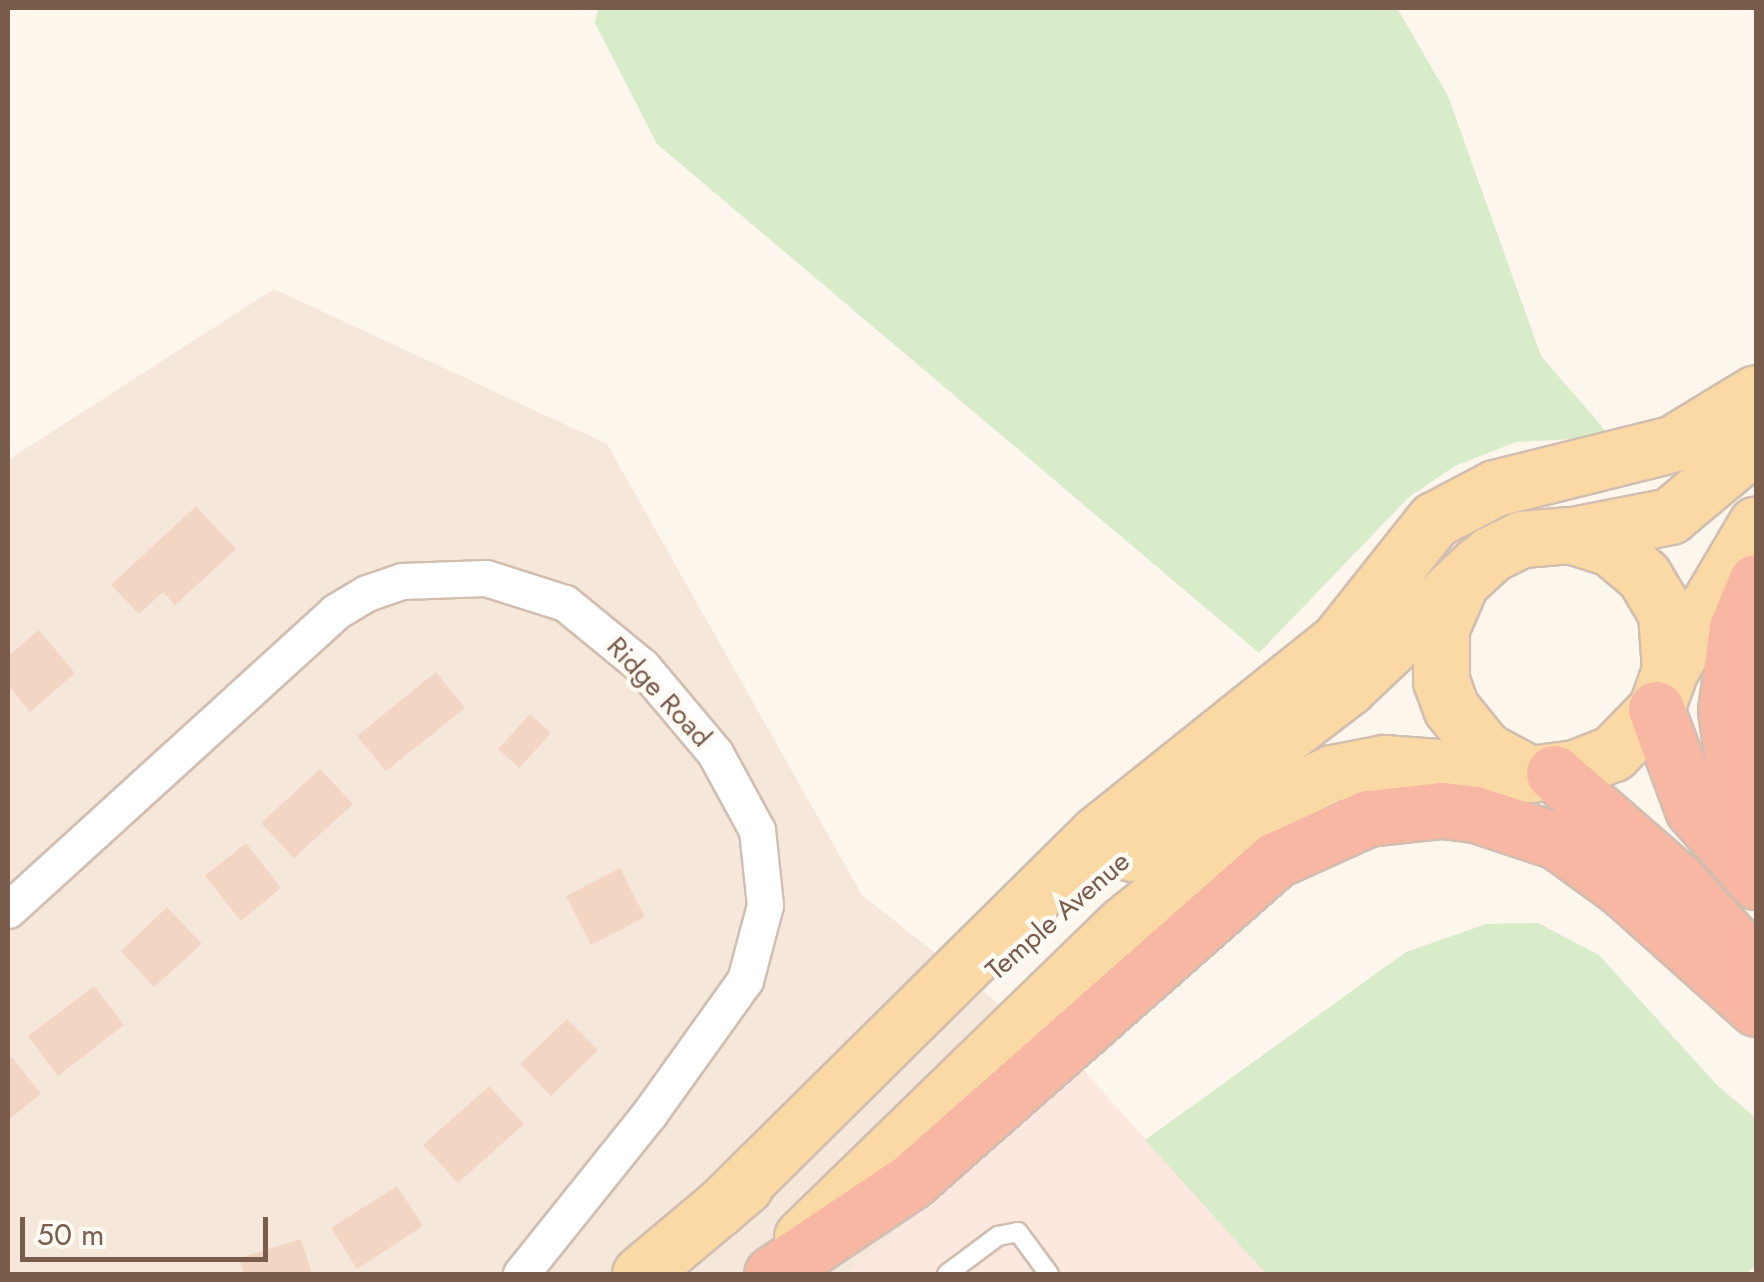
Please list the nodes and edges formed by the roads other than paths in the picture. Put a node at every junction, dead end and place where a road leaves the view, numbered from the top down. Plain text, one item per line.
1 (1756, 394) edge
2 (1756, 444) edge
3 (1756, 524) edge
4 (1570, 536) junction
5 (1480, 563) junction
6 (1756, 582) edge
7 (1663, 689) junction
8 (1542, 774) junction
9 (1756, 828) edge
10 (1756, 881) edge
11 (8, 910) edge
12 (1756, 967) edge
13 (1756, 1008) edge
14 (718, 1210) junction
15 (955, 1272) edge
16 (521, 1274) edge
17 (640, 1274) edge
18 (763, 1274) edge
19 (772, 1274) edge
20 (1049, 1274) edge

1 - 14 main road
2 - 4 main road
3 - 7 main road
4 - 5 main road
4 - 7 main road
5 - 8 main road
5 - 14 main road, Temple Avenue
6 - 9 highway
7 - 8 main road
7 - 10 highway
8 - 12 highway
8 - 18 main road, Temple Avenue
11 - 16 street, Ridge Road
13 - 19 highway
14 - 17 main road, Temple Avenue
15 - 20 lane

